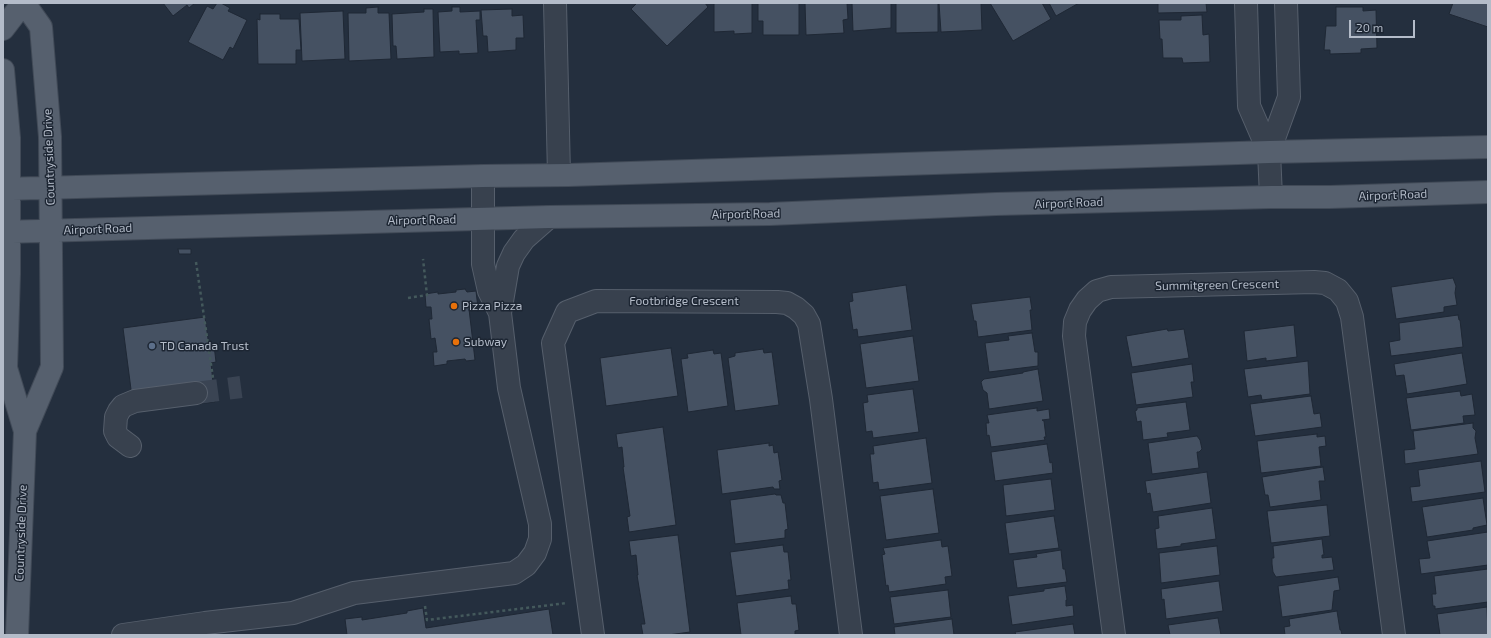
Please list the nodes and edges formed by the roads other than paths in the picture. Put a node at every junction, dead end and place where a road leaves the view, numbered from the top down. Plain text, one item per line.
1 (23, 3) edge
2 (555, 3) edge
3 (1246, 3) edge
4 (1286, 3) edge
5 (3, 29) edge
6 (3, 70) edge
7 (1488, 147) edge
8 (1269, 152) junction
9 (559, 175) junction
10 (484, 176) junction
11 (50, 188) junction
12 (6, 189) edge
13 (1488, 192) edge
14 (1271, 197) junction
15 (549, 217) junction
16 (483, 219) junction
17 (51, 230) junction
18 (6, 232) edge
19 (500, 313) junction
20 (205, 388) tunnel mouth
21 (25, 431) junction
22 (130, 446) dead end
23 (17, 635) edge
24 (123, 635) edge
25 (593, 635) edge
26 (852, 635) edge
27 (1114, 635) edge
28 (1394, 635) edge

1 - 5 main road, Countryside Drive
1 - 11 main road, Countryside Drive
2 - 9 street
3 - 8 street
4 - 8 street
6 - 12 main road, Countryside Drive
7 - 8 main road
8 - 9 main road
8 - 14 street
9 - 10 main road
10 - 11 main road
10 - 16 street
11 - 12 main road
11 - 17 main road, Countryside Drive
12 - 18 main road, Countryside Drive
13 - 14 main road, Airport Road
14 - 15 main road, Airport Road
15 - 16 main road, Airport Road
15 - 19 street
16 - 17 main road, Airport Road
16 - 19 street
17 - 18 main road, Airport Road
17 - 21 main road, Countryside Drive
18 - 21 main road, Countryside Drive
19 - 24 street
20 - 22 street
21 - 23 main road, Countryside Drive
25 - 26 street, Footbridge Crescent
27 - 28 street, Summitgreen Crescent

